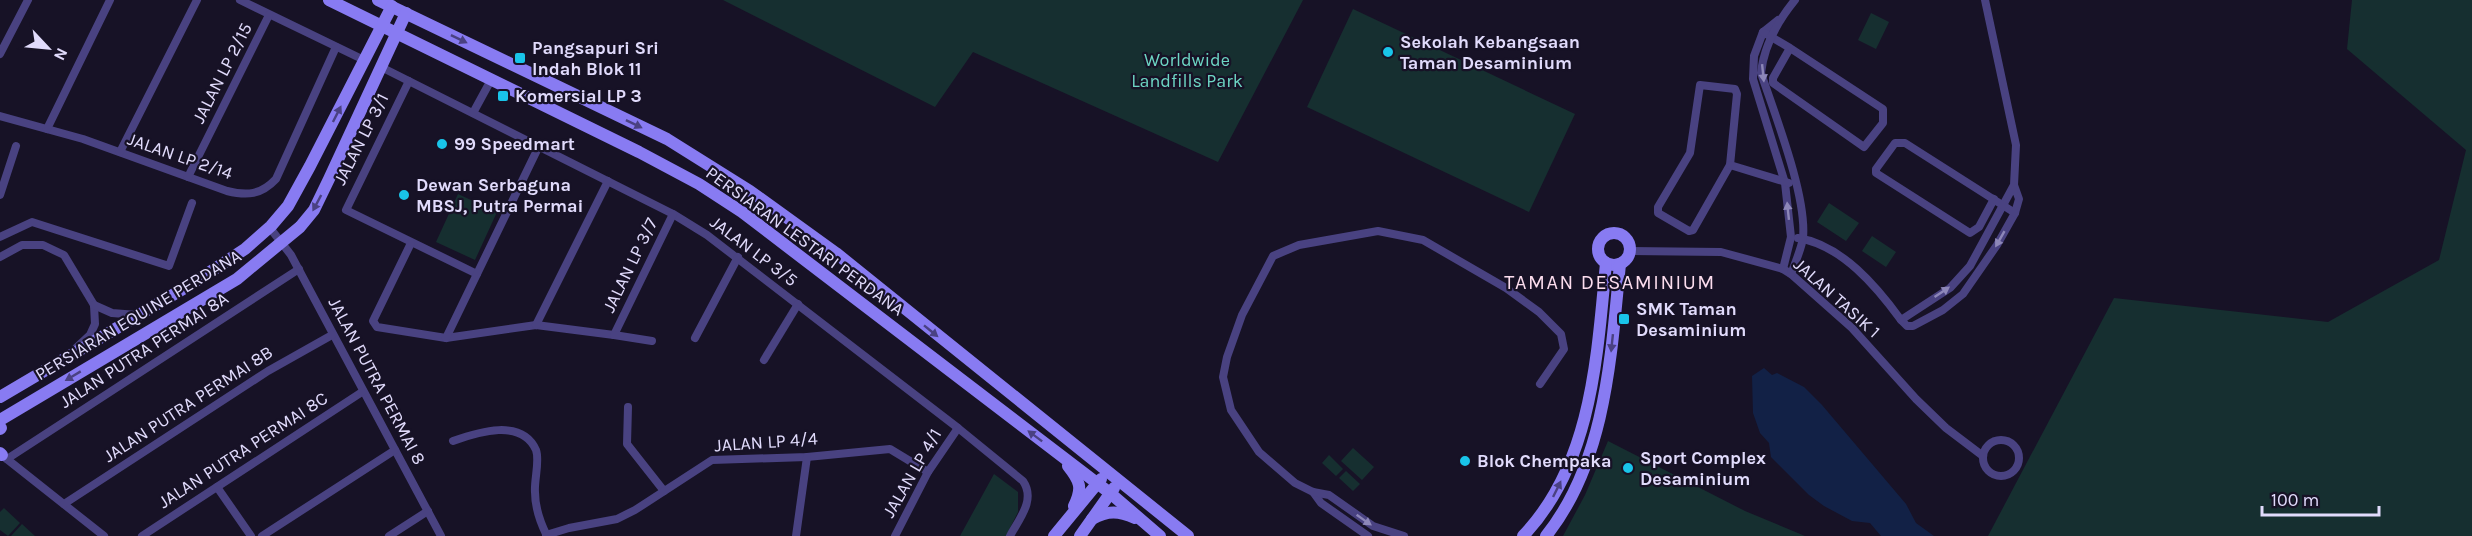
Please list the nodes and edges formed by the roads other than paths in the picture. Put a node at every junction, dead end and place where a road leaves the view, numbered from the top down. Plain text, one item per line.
1 (27, 0) edge
2 (110, 0) edge
3 (197, 0) edge
4 (240, 0) edge
5 (328, 0) edge
6 (378, 0) edge
7 (1795, 0) edge
8 (1985, 0) edge
9 (392, 6) junction
10 (406, 13) junction
11 (269, 15) junction
12 (1780, 18) junction
13 (381, 26) junction
14 (1762, 32) junction
15 (396, 34) junction
16 (1771, 37) junction
17 (408, 40) junction
18 (336, 47) junction
19 (1790, 48) junction
20 (0, 54) edge
21 (387, 55) junction
22 (364, 60) junction
23 (381, 67) junction
24 (491, 80) junction
25 (409, 81) junction
26 (473, 113) junction
27 (0, 116) edge
28 (47, 129) junction
29 (16, 146) dead end
30 (539, 146) junction
31 (120, 152) junction
32 (1730, 165) junction
33 (188, 177) junction
34 (608, 181) junction
35 (1796, 182) junction
36 (1785, 183) junction
37 (2014, 185) junction
38 (0, 195) edge
39 (1998, 202) junction
40 (192, 203) dead end
41 (2015, 213) junction
42 (673, 214) junction
43 (270, 228) junction
44 (0, 237) edge
45 (1791, 237) junction
46 (1803, 239) junction
47 (282, 243) junction
48 (411, 243) junction
49 (1630, 251) junction
50 (738, 256) junction
51 (0, 257) edge
52 (1606, 263) junction
53 (1620, 264) junction
54 (299, 269) junction
55 (1783, 269) junction
56 (477, 274) junction
57 (1791, 274) junction
58 (798, 304) junction
59 (94, 306) junction
60 (139, 315) junction
61 (1901, 320) junction
62 (536, 326) junction
63 (332, 335) junction
64 (614, 335) junction
65 (446, 338) junction
66 (694, 338) dead end
67 (652, 340) dead end
68 (764, 360) dead end
69 (53, 368) junction
70 (1540, 384) dead end
71 (362, 392) junction
72 (0, 397) edge
73 (38, 397) junction
74 (628, 407) dead end
75 (0, 420) edge
76 (958, 428) junction
77 (0, 429) edge
78 (1063, 437) junction
79 (453, 441) dead end
80 (395, 450) junction
81 (1060, 455) junction
82 (2, 456) edge
83 (1983, 456) junction
84 (807, 457) junction
85 (928, 472) junction
86 (1107, 472) junction
87 (1119, 482) junction
88 (1098, 484) junction
89 (217, 487) junction
90 (664, 491) junction
91 (1313, 492) junction
92 (1110, 493) junction
93 (64, 504) junction
94 (428, 511) junction
95 (1157, 512) junction
96 (1068, 518) junction
97 (1091, 519) junction
98 (1144, 522) junction
99 (104, 536) edge
100 (142, 536) edge
101 (251, 536) edge
102 (262, 536) edge
103 (390, 536) edge
104 (441, 536) edge
105 (546, 536) edge
106 (796, 536) edge
107 (895, 536) edge
108 (1010, 536) edge
109 (1054, 536) edge
110 (1080, 536) edge
111 (1160, 536) edge
112 (1188, 536) edge
113 (1368, 536) edge
114 (1404, 536) edge
115 (1522, 536) edge
116 (1546, 536) edge

1 - 20 street
2 - 28 street
3 - 31 street
4 - 11 street
5 - 13 main road, PERSIARAN LESTARI PERDANA
6 - 9 main road, PERSIARAN LESTARI PERDANA
7 - 12 street
8 - 37 street
9 - 10 main road, PERSIARAN LESTARI PERDANA
9 - 13 main road, PERSIARAN EQUINE PERDANA
10 - 15 main road, PERSIARAN EQUINE PERDANA
10 -> 78 main road, PERSIARAN LESTARI PERDANA
11 - 18 street
11 - 33 street, JALAN LP 2/15
12 - 14 street
12 - 16 street
13 - 15 main road, PERSIARAN LESTARI PERDANA
13 - 22 main road, PERSIARAN EQUINE PERDANA
14 - 16 street
14 - 36 street
15 - 17 main road, PERSIARAN LESTARI PERDANA
15 - 21 main road, PERSIARAN EQUINE PERDANA
16 - 19 street
16 -> 35 street
17 - 21 main road
17 - 24 main road, PERSIARAN LESTARI PERDANA
18 - 22 street
18 - 33 street, JALAN LP 2/14
19 - 19 street
21 - 23 main road, PERSIARAN EQUINE PERDANA
43 -> 22 main road, PERSIARAN EQUINE PERDANA
23 - 25 street, JALAN LP 3/5
23 -> 47 main road, PERSIARAN EQUINE PERDANA
24 - 26 street
81 -> 24 main road, PERSIARAN LESTARI PERDANA
25 - 26 street, JALAN LP 3/5
25 - 48 street, JALAN LP 3/1
26 - 30 street, JALAN LP 3/5
27 - 28 street, JALAN LP 2/14
28 - 31 street, JALAN LP 2/14
29 - 38 street
30 - 34 street, JALAN LP 3/5
30 - 56 street
31 - 33 street, JALAN LP 2/14
32 - 32 street
32 - 36 street
34 - 42 street, JALAN LP 3/5
34 - 62 street
35 - 36 street
35 - 46 street
45 -> 36 street
37 - 39 street
37 - 41 street
39 - 39 street
39 - 41 street
61 -> 39 street
40 - 44 street
41 -> 61 street
42 - 50 street, JALAN LP 3/5
42 - 64 street, JALAN LP 3/7
43 - 47 street, JALAN PUTRA PERMAI 8
43 - 60 main road, PERSIARAN EQUINE PERDANA
45 - 46 street
45 - 55 street
46 - 57 street
46 - 61 street
47 - 54 street, JALAN PUTRA PERMAI 8
47 -> 73 main road, PERSIARAN EQUINE PERDANA
48 - 56 street, JALAN LP 3/1
48 - 65 street, JALAN LP 3/7
49 - 52 main road
49 - 53 main road
49 - 55 street, JALAN TASIK 1
50 - 58 street, JALAN LP 3/5
50 - 66 street
51 - 59 street
52 - 53 main road
115 -> 52 main road
53 -> 116 main road
54 - 63 street, JALAN PUTRA PERMAI 8
54 - 82 street, JALAN PUTRA PERMAI 8A
55 - 57 street, JALAN TASIK 1
56 - 65 street
57 - 83 street, JALAN TASIK 1
58 - 68 street
58 - 76 street, JALAN LP 3/5
59 - 60 street
59 - 69 street
60 - 69 main road, PERSIARAN EQUINE PERDANA
62 - 64 street, JALAN LP 3/7
62 - 65 street, JALAN LP 3/7
63 - 71 street, JALAN PUTRA PERMAI 8
63 - 93 street, JALAN PUTRA PERMAI 8B
64 - 67 street
69 - 72 main road, PERSIARAN EQUINE PERDANA
70 - 91 street
71 - 80 street, JALAN PUTRA PERMAI 8
71 - 89 street, JALAN PUTRA PERMAI 8C
73 - 75 main road, PERSIARAN EQUINE PERDANA
73 - 77 main road
74 - 90 street
76 - 85 street, JALAN LP 4/1
76 - 108 street, JALAN LP 3/5
78 - 86 main road, PERSIARAN LESTARI PERDANA
78 - 95 main road
79 - 105 street
80 - 94 street, JALAN PUTRA PERMAI 8
80 - 102 street
81 - 88 main road, PERSIARAN LESTARI PERDANA
81 - 96 main road
82 - 93 street
83 - 83 street
84 - 85 street, JALAN LP 4/4
84 - 90 street, JALAN LP 4/4
84 - 106 street
85 - 107 street, JALAN LP 4/1
86 - 87 main road, PERSIARAN LESTARI PERDANA
86 - 88 main road
87 - 92 main road
87 - 95 main road
88 - 92 main road, PERSIARAN LESTARI PERDANA
88 - 96 main road
89 - 100 street, JALAN PUTRA PERMAI 8C
89 - 101 street
90 - 105 street, JALAN LP 4/4
91 - 113 street
91 -> 114 street
92 - 97 main road
92 - 98 main road, PERSIARAN LESTARI PERDANA
93 - 99 street
94 - 103 street
94 - 104 street, JALAN PUTRA PERMAI 8
95 - 112 main road
96 - 109 main road
97 - 98 main road
97 - 110 main road
98 - 111 main road, PERSIARAN LESTARI PERDANA

